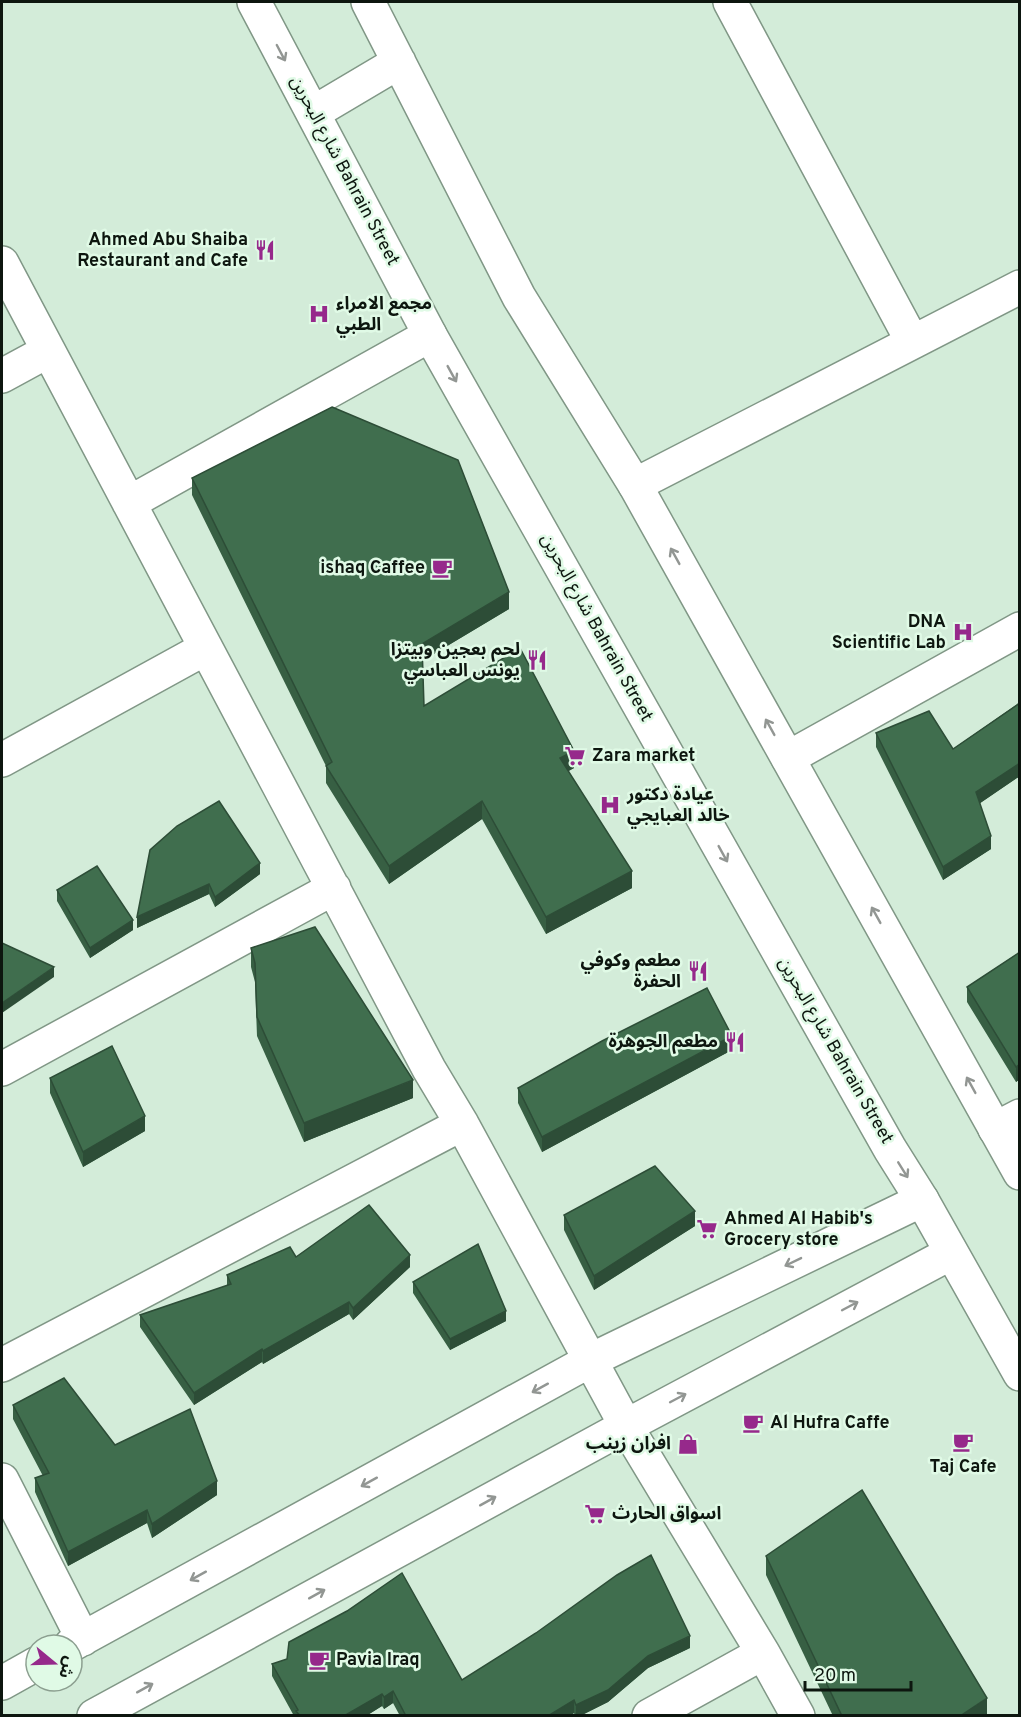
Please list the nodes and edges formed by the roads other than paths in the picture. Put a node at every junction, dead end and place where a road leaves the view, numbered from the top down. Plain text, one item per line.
1 (254, 2) edge
2 (368, 2) edge
3 (730, 2) edge
4 (399, 62) junction
5 (313, 113) junction
6 (2, 263) edge
7 (1020, 287) edge
8 (430, 335) junction
9 (912, 341) junction
10 (48, 351) junction
11 (2, 376) edge
12 (635, 484) junction
13 (129, 503) junction
14 (1020, 629) edge
15 (206, 648) junction
16 (788, 758) junction
17 (2, 760) edge
18 (334, 888) junction
19 (2, 1069) edge
20 (1007, 1122) edge
21 (462, 1124) junction
22 (1020, 1173) edge
23 (922, 1200) junction
24 (951, 1252) junction
25 (591, 1360) junction
26 (2, 1365) edge
27 (1020, 1374) edge
28 (626, 1426) junction
29 (2, 1480) edge
30 (73, 1633) edge
31 (84, 1638) edge
32 (763, 1653) junction
33 (24, 1671) edge
34 (2, 1683) edge
35 (94, 1716) edge
36 (650, 1716) edge
37 (798, 1716) edge

1 -> 5 street, شارع البحرين Bahrain Street
2 - 4 street
3 - 9 street
4 - 5 street
4 - 12 street
5 - 8 street, شارع البحرين Bahrain Street
6 - 10 street
7 - 9 street
8 - 13 street
8 -> 23 street, شارع البحرين Bahrain Street
9 - 12 street
10 - 11 street
10 - 13 street
16 -> 12 street
13 - 15 street
14 - 16 street
15 - 17 street
15 - 18 street
20 -> 16 street
18 - 19 street
18 - 21 street
20 - 22 street
21 - 25 street
21 - 26 street
23 - 24 street, شارع البحرين Bahrain Street
23 -> 25 street
24 - 27 street, شارع البحرين Bahrain Street
28 -> 24 street
25 - 28 street
25 -> 31 street
28 - 32 street
35 -> 28 street
29 - 30 street
32 - 36 street
32 - 37 street
33 - 34 street

